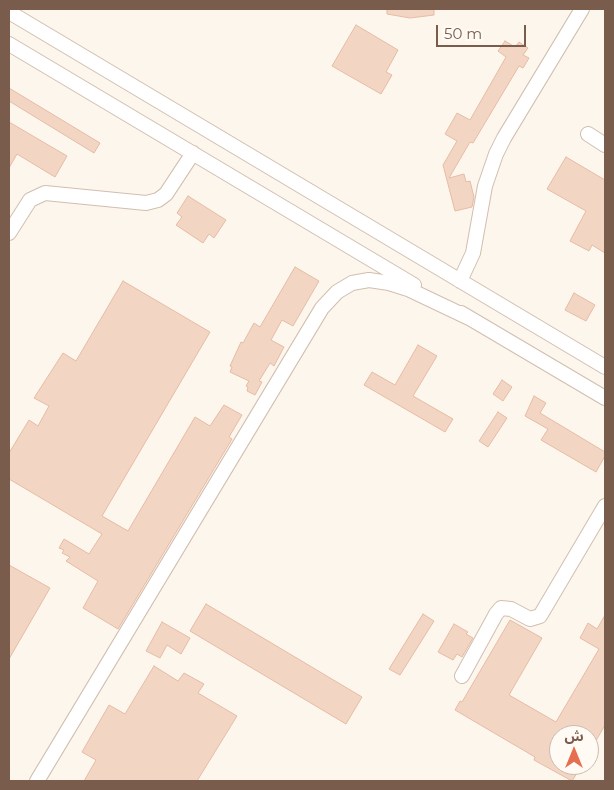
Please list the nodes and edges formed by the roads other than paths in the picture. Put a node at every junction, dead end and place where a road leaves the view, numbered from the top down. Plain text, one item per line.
1 (582, 9) edge
2 (9, 12) edge
3 (9, 44) edge
4 (588, 134) dead end
5 (605, 145) edge
6 (193, 154) junction
7 (9, 233) edge
8 (460, 281) junction
9 (469, 318) junction
10 (605, 367) edge
11 (605, 398) edge
12 (605, 506) edge
13 (462, 676) dead end
14 (37, 781) edge

1 - 8 street
2 - 8 street
3 - 6 street
4 - 5 street
6 - 7 street
6 - 9 street
8 - 10 street
9 - 11 street
9 - 14 street
12 - 13 street

